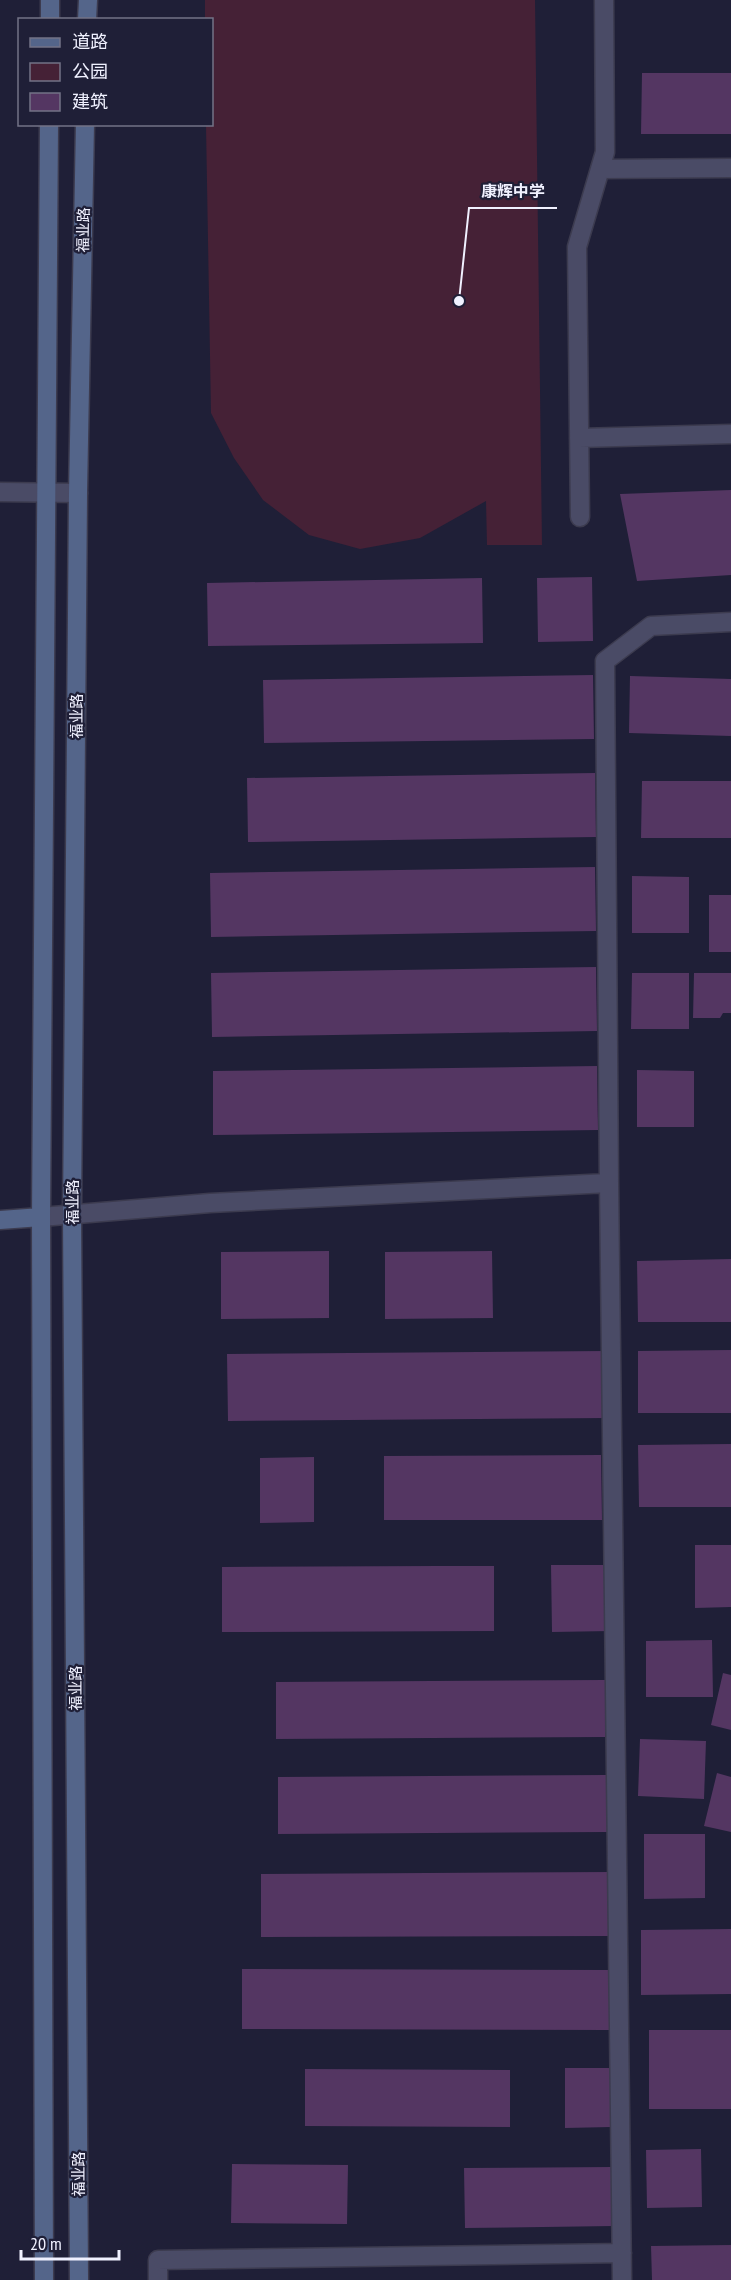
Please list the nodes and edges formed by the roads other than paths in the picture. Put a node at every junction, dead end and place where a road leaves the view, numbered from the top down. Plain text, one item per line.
1 (50, 0) edge
2 (88, 0) edge
3 (604, 0) edge
4 (50, 18) edge
5 (87, 18) edge
6 (49, 126) edge
7 (85, 126) edge
8 (731, 168) edge
9 (600, 169) junction
10 (731, 434) edge
11 (579, 438) junction
12 (0, 492) edge
13 (47, 492) junction
14 (78, 493) junction
15 (580, 517) dead end
16 (731, 622) edge
17 (609, 1183) junction
18 (72, 1215) junction
19 (41, 1217) junction
20 (0, 1220) edge
21 (622, 2253) junction
22 (44, 2280) edge
23 (79, 2280) edge
24 (158, 2280) edge
25 (622, 2280) edge

1 - 4 street
2 - 5 street
3 - 9 street
6 - 13 street, 福业路
7 - 14 street, 福业路
8 - 9 street
9 - 11 street
10 - 11 street
11 - 15 street
12 - 13 street
13 - 14 street
13 - 19 street, 福业路
14 - 18 street, 福业路
16 - 17 street
17 - 18 street
17 - 21 street
18 - 19 street
18 - 23 street, 福业路
19 - 20 street
19 - 22 street, 福业路
21 - 24 street
21 - 25 street

